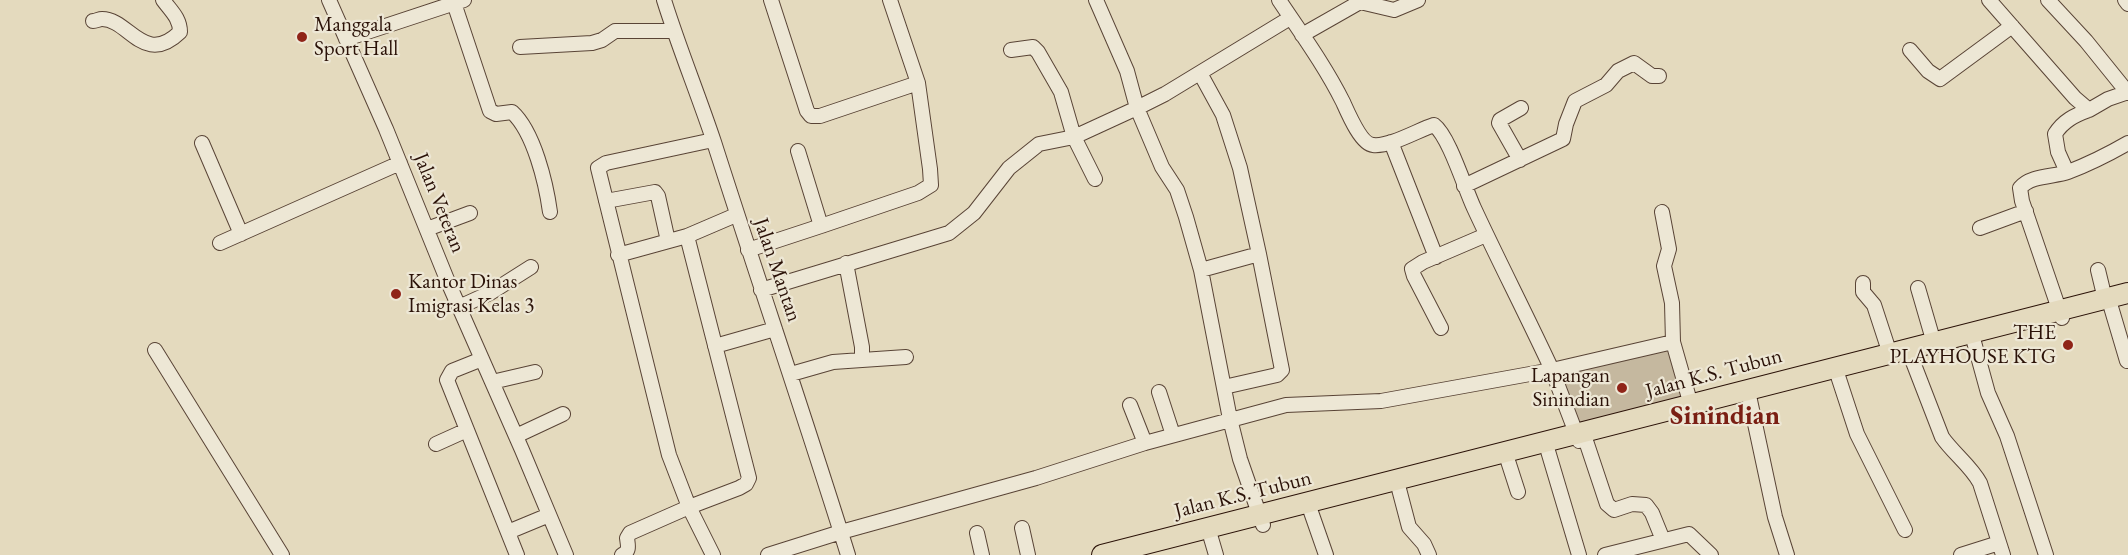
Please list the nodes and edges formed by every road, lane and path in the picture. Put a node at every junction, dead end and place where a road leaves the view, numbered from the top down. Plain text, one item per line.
1 (163, 0) edge
2 (329, 0) edge
3 (664, 0) edge
4 (771, 0) edge
5 (890, 0) edge
6 (1096, 0) edge
7 (1280, 0) edge
8 (1418, 0) edge
9 (1989, 0) edge
10 (2048, 0) edge
11 (2125, 0) edge
12 (459, 2) edge
13 (2128, 4) edge
14 (1290, 18) junction
15 (93, 21) dead end
16 (2012, 26) junction
17 (674, 31) junction
18 (1302, 35) junction
19 (346, 39) junction
20 (520, 47) dead end
21 (1011, 50) dead end
22 (1910, 50) dead end
23 (1200, 73) junction
24 (1659, 76) dead end
25 (918, 83) junction
26 (2128, 92) edge
27 (1137, 108) junction
28 (1521, 108) dead end
29 (2089, 110) junction
30 (1074, 137) junction
31 (713, 140) junction
32 (202, 142) dead end
33 (1391, 142) junction
34 (2128, 143) edge
35 (798, 151) dead end
36 (1520, 160) junction
37 (400, 163) junction
38 (2067, 172) junction
39 (1095, 179) dead end
40 (1464, 186) junction
41 (606, 201) junction
42 (2026, 211) junction
43 (550, 212) dead end
44 (1662, 212) dead end
45 (470, 213) dead end
46 (736, 215) junction
47 (820, 226) junction
48 (1980, 228) dead end
49 (427, 229) junction
50 (241, 234) junction
51 (1486, 235) junction
52 (687, 236) junction
53 (668, 241) junction
54 (220, 243) dead end
55 (748, 250) junction
56 (1259, 254) junction
57 (618, 255) junction
58 (1436, 257) junction
59 (846, 263) junction
60 (531, 267) dead end
61 (1201, 270) junction
62 (2098, 270) dead end
63 (1863, 283) dead end
64 (1918, 288) dead end
65 (761, 290) junction
66 (2128, 293) edge
67 (2114, 303) edge
68 (459, 307) junction
69 (2062, 315) junction
70 (1442, 328) dead end
71 (776, 329) junction
72 (1672, 342) junction
73 (1974, 342) junction
74 (1934, 344) junction
75 (715, 346) junction
76 (154, 350) dead end
77 (906, 357) dead end
78 (1891, 357) junction
79 (482, 359) junction
80 (862, 360) junction
81 (2127, 361) edge
82 (1552, 370) junction
83 (535, 372) dead end
84 (790, 374) junction
85 (1838, 376) junction
86 (492, 382) junction
87 (1224, 387) junction
88 (1159, 392) dead end
89 (1749, 395) junction
90 (1130, 405) dead end
91 (1691, 405) junction
92 (563, 414) dead end
93 (1230, 419) junction
94 (467, 430) junction
95 (1173, 435) junction
96 (516, 436) junction
97 (1580, 439) junction
98 (1144, 443) junction
99 (436, 444) dead end
100 (1548, 451) junction
101 (1508, 461) junction
102 (1399, 489) junction
103 (1518, 492) dead end
104 (689, 507) junction
105 (1311, 512) junction
106 (549, 515) junction
107 (1262, 520) junction
108 (1022, 528) dead end
109 (1905, 530) dead end
110 (508, 532) junction
111 (841, 532) junction
112 (977, 533) dead end
113 (1663, 540) junction
114 (1213, 547) edge
115 (2001, 549) edge
116 (1965, 554) edge
117 (282, 555) edge
118 (517, 555) edge
119 (566, 555) edge
120 (622, 555) edge
121 (713, 555) edge
122 (768, 555) edge
123 (848, 555) edge
124 (982, 555) edge
125 (1028, 555) edge
126 (1102, 555) edge
127 (1144, 555) edge
128 (1326, 555) edge
129 (1429, 555) edge
130 (1579, 555) edge
131 (1605, 555) edge
132 (1711, 555) edge
133 (1787, 555) edge
134 (2046, 555) edge

1 - 15 street
2 - 19 street, Jalan Veteran
3 - 17 street, Jalan Mantan
4 - 25 street
5 - 25 street
6 - 27 street
7 - 14 street
8 - 18 street
9 - 16 street
10 - 26 street
11 - 13 street
12 - 19 street
12 - 43 street
14 - 18 street
14 - 23 street
16 - 22 street
16 - 29 street
17 - 20 street
17 - 31 street, Jalan Mantan
18 - 33 street
19 - 37 street, Jalan Veteran
21 - 30 street
23 - 27 street
23 - 56 street
24 - 36 street
25 - 47 street
26 - 29 street
27 - 30 street
27 - 61 street
28 - 36 street
29 - 38 street
30 - 39 street
30 - 59 street
31 - 41 street
31 - 46 street, Jalan Mantan
32 - 50 street
33 - 40 street
33 - 58 street
34 - 38 street
35 - 47 street
36 - 40 street
37 - 49 street, Jalan Veteran
37 - 50 street
38 - 42 street
40 - 51 street
41 - 53 street
41 - 57 street
42 - 48 street
42 - 69 street
44 - 72 street
45 - 49 street
46 - 52 street
46 - 55 street, Jalan Mantan
47 - 55 street
49 - 68 street, Jalan Veteran
50 - 54 street
51 - 58 street
51 - 82 street
52 - 53 street
52 - 75 street
53 - 57 street
55 - 65 street, Jalan Mantan
56 - 61 street
56 - 87 street
57 - 104 street
58 - 70 street
59 - 65 street
59 - 80 street
60 - 68 street
61 - 87 street
62 - 67 street
63 - 78 street
64 - 74 street
65 - 71 street, Jalan Mantan
66 - 67 highway, Jalan K.S. Tubun
67 - 69 highway, Jalan K.S. Tubun
67 - 81 street
68 - 79 street, Jalan Veteran
69 - 73 highway, Jalan K.S. Tubun
69 - 74 highway, Jalan K.S. Tubun
71 - 75 street
71 - 84 street, Jalan Mantan
72 - 82 street
72 - 91 street
73 - 78 highway, Jalan K.S. Tubun
73 - 134 street
74 - 78 highway, Jalan K.S. Tubun
75 - 104 street
76 - 117 street
77 - 80 street
78 - 85 highway, Jalan K.S. Tubun
78 - 89 highway, Jalan K.S. Tubun
78 - 115 street
79 - 86 street, Jalan Veteran
79 - 94 street
80 - 84 street
82 - 93 street
82 - 97 street
83 - 86 street
84 - 111 street, Jalan Mantan
85 - 89 highway, Jalan K.S. Tubun
85 - 109 street
86 - 96 street, Jalan Veteran
87 - 93 street
88 - 95 street
89 - 91 highway, Jalan K.S. Tubun
89 - 97 highway, Jalan K.S. Tubun
89 - 133 street
90 - 98 street
91 - 97 highway, Jalan K.S. Tubun
92 - 96 street
93 - 95 street
93 - 107 street
94 - 99 street
94 - 110 street
95 - 98 street
96 - 106 street, Jalan Veteran
97 - 100 highway, Jalan K.S. Tubun
97 - 107 highway, Jalan K.S. Tubun
97 - 113 street
98 - 111 street
100 - 101 highway, Jalan K.S. Tubun
100 - 130 street
101 - 102 highway, Jalan K.S. Tubun
101 - 103 street
102 - 105 highway, Jalan K.S. Tubun
102 - 129 street
104 - 120 street
104 - 121 street
105 - 107 highway, Jalan K.S. Tubun
105 - 128 street
106 - 110 street
106 - 119 street, Jalan Veteran
107 - 114 highway, Jalan K.S. Tubun
107 - 126 highway, Jalan K.S. Tubun
108 - 125 street
110 - 118 street
111 - 122 street
111 - 123 street, Jalan Mantan
112 - 124 street
113 - 131 street
113 - 132 street
114 - 127 highway, Jalan K.S. Tubun
115 - 116 street

